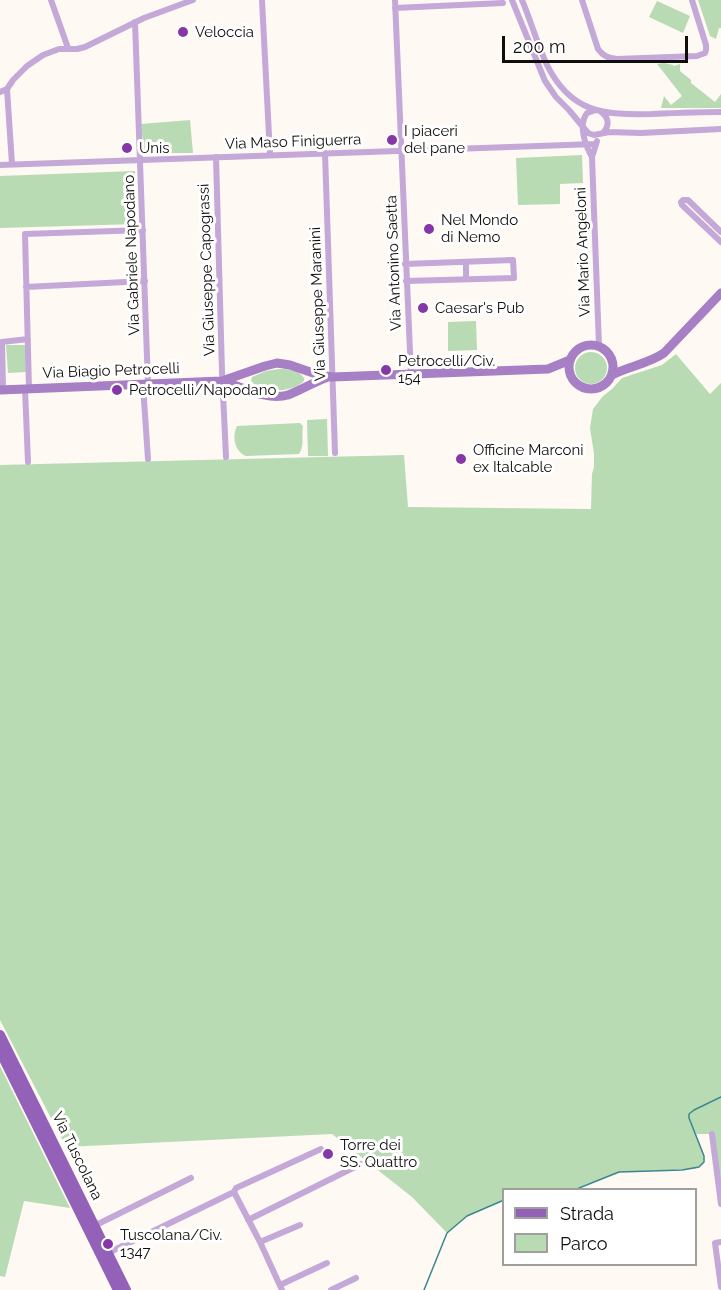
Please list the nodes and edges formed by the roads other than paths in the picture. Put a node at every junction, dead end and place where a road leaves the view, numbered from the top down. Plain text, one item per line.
1 (51, 0) edge
2 (192, 0) edge
3 (262, 0) edge
4 (395, 0) edge
5 (512, 0) edge
6 (522, 0) edge
7 (582, 0) edge
8 (692, 0) edge
9 (503, 3) dead end
10 (395, 8) junction
11 (135, 22) junction
12 (68, 48) junction
13 (3, 90) edge
14 (598, 111) junction
15 (721, 112) edge
16 (584, 128) junction
17 (721, 129) edge
18 (603, 133) junction
19 (586, 144) junction
20 (596, 144) junction
21 (401, 151) junction
22 (325, 153) junction
23 (270, 155) junction
24 (216, 157) junction
25 (592, 157) junction
26 (141, 160) junction
27 (12, 164) junction
28 (0, 165) edge
29 (143, 230) junction
30 (721, 232) edge
31 (721, 242) edge
32 (466, 262) junction
33 (405, 264) junction
34 (466, 279) junction
35 (144, 281) junction
36 (406, 281) junction
37 (26, 287) junction
38 (718, 300) edge
39 (28, 339) junction
40 (1, 341) edge
41 (598, 346) junction
42 (612, 359) junction
43 (570, 360) junction
44 (632, 366) junction
45 (548, 369) junction
46 (304, 370) junction
47 (249, 371) junction
48 (411, 375) junction
49 (612, 375) junction
50 (330, 377) junction
51 (571, 377) junction
52 (222, 381) junction
53 (145, 385) junction
54 (305, 387) junction
55 (2, 389) edge
56 (27, 389) junction
57 (245, 389) junction
58 (335, 453) dead end
59 (226, 457) dead end
60 (148, 459) dead end
61 (28, 462) dead end
62 (0, 1035) edge
63 (0, 1052) edge
64 (712, 1134) dead end
65 (321, 1149) dead end
66 (361, 1164) dead end
67 (191, 1178) dead end
68 (234, 1192) junction
69 (721, 1204) edge
70 (248, 1220) junction
71 (300, 1225) dead end
72 (94, 1226) junction
73 (260, 1242) junction
74 (721, 1242) edge
75 (108, 1253) junction
76 (327, 1263) dead end
77 (356, 1278) dead end
78 (721, 1287) edge
79 (281, 1288) edge
80 (118, 1290) edge
81 (126, 1290) edge
82 (331, 1290) edge

1 - 12 street
2 - 11 street
3 - 23 street
4 - 10 street, Via Antonino Saetta
5 - 16 street
6 - 14 street
7 - 8 street
9 - 10 street
10 - 21 street, Via Antonino Saetta
11 - 12 street
11 - 26 street, Via Gabriele Napodano
12 - 13 street
13 - 27 street
14 - 15 street
14 - 16 street
14 - 18 street
16 - 18 street
16 - 19 street, Via Mario Angeloni
17 - 18 street
18 - 20 street, Via Mario Angeloni
19 - 20 street
19 - 21 street, Via Maso Finiguerra
19 - 25 street, Via Mario Angeloni
20 - 25 street, Via Mario Angeloni
21 - 22 street, Via Maso Finiguerra
21 - 33 street, Via Antonino Saetta
22 - 23 street, Via Maso Finiguerra
22 - 50 street, Via Giuseppe Maranini
23 - 24 street, Via Maso Finiguerra
24 - 26 street, Via Maso Finiguerra
24 - 52 street, Via Giuseppe Capograssi
25 - 41 street, Via Mario Angeloni
26 - 27 street, Via Maso Finiguerra
26 - 29 street, Via Gabriele Napodano
27 - 28 street, Via Maso Finiguerra
29 - 35 street, Via Gabriele Napodano
29 - 37 street
30 - 31 street
32 - 33 street
32 - 34 street
32 - 34 street
33 - 36 street, Via Antonino Saetta
34 - 36 street
35 - 37 street
35 - 53 street, Via Gabriele Napodano
36 - 48 street, Via Antonino Saetta
37 - 39 street
38 - 44 street
39 - 40 street
39 - 56 street
40 - 55 street
41 - 42 street
41 - 43 street
42 - 44 street
42 - 49 street
43 - 45 street, Via Biagio Petrocelli
43 - 51 street
44 - 49 street
45 - 48 street, Via Biagio Petrocelli
45 - 51 street, Via Biagio Petrocelli
46 - 47 street, Via Biagio Petrocelli
46 - 50 street, Via Biagio Petrocelli
46 - 54 street
47 - 52 street, Via Biagio Petrocelli
47 - 57 street
48 - 50 street, Via Biagio Petrocelli
49 - 51 street
50 - 54 street, Via Biagio Petrocelli
50 - 58 street, Via Giuseppe Maranini
52 - 53 street, Via Biagio Petrocelli
52 - 57 street, Via Biagio Petrocelli
52 - 59 street, Via Giuseppe Capograssi
53 - 56 street, Via Biagio Petrocelli
53 - 60 street, Via Gabriele Napodano
54 - 57 street, Via Biagio Petrocelli
55 - 56 street, Via Biagio Petrocelli
56 - 61 street
62 - 72 main road, Via Tuscolana
63 - 80 main road, Via Tuscolana
64 - 69 street
65 - 68 street
66 - 70 street
67 - 72 street
68 - 70 street
68 - 75 street
70 - 73 street
71 - 73 street
72 - 75 main road, Via Tuscolana
73 - 79 street
74 - 78 street
75 - 81 main road, Via Tuscolana
76 - 79 street
77 - 82 street

